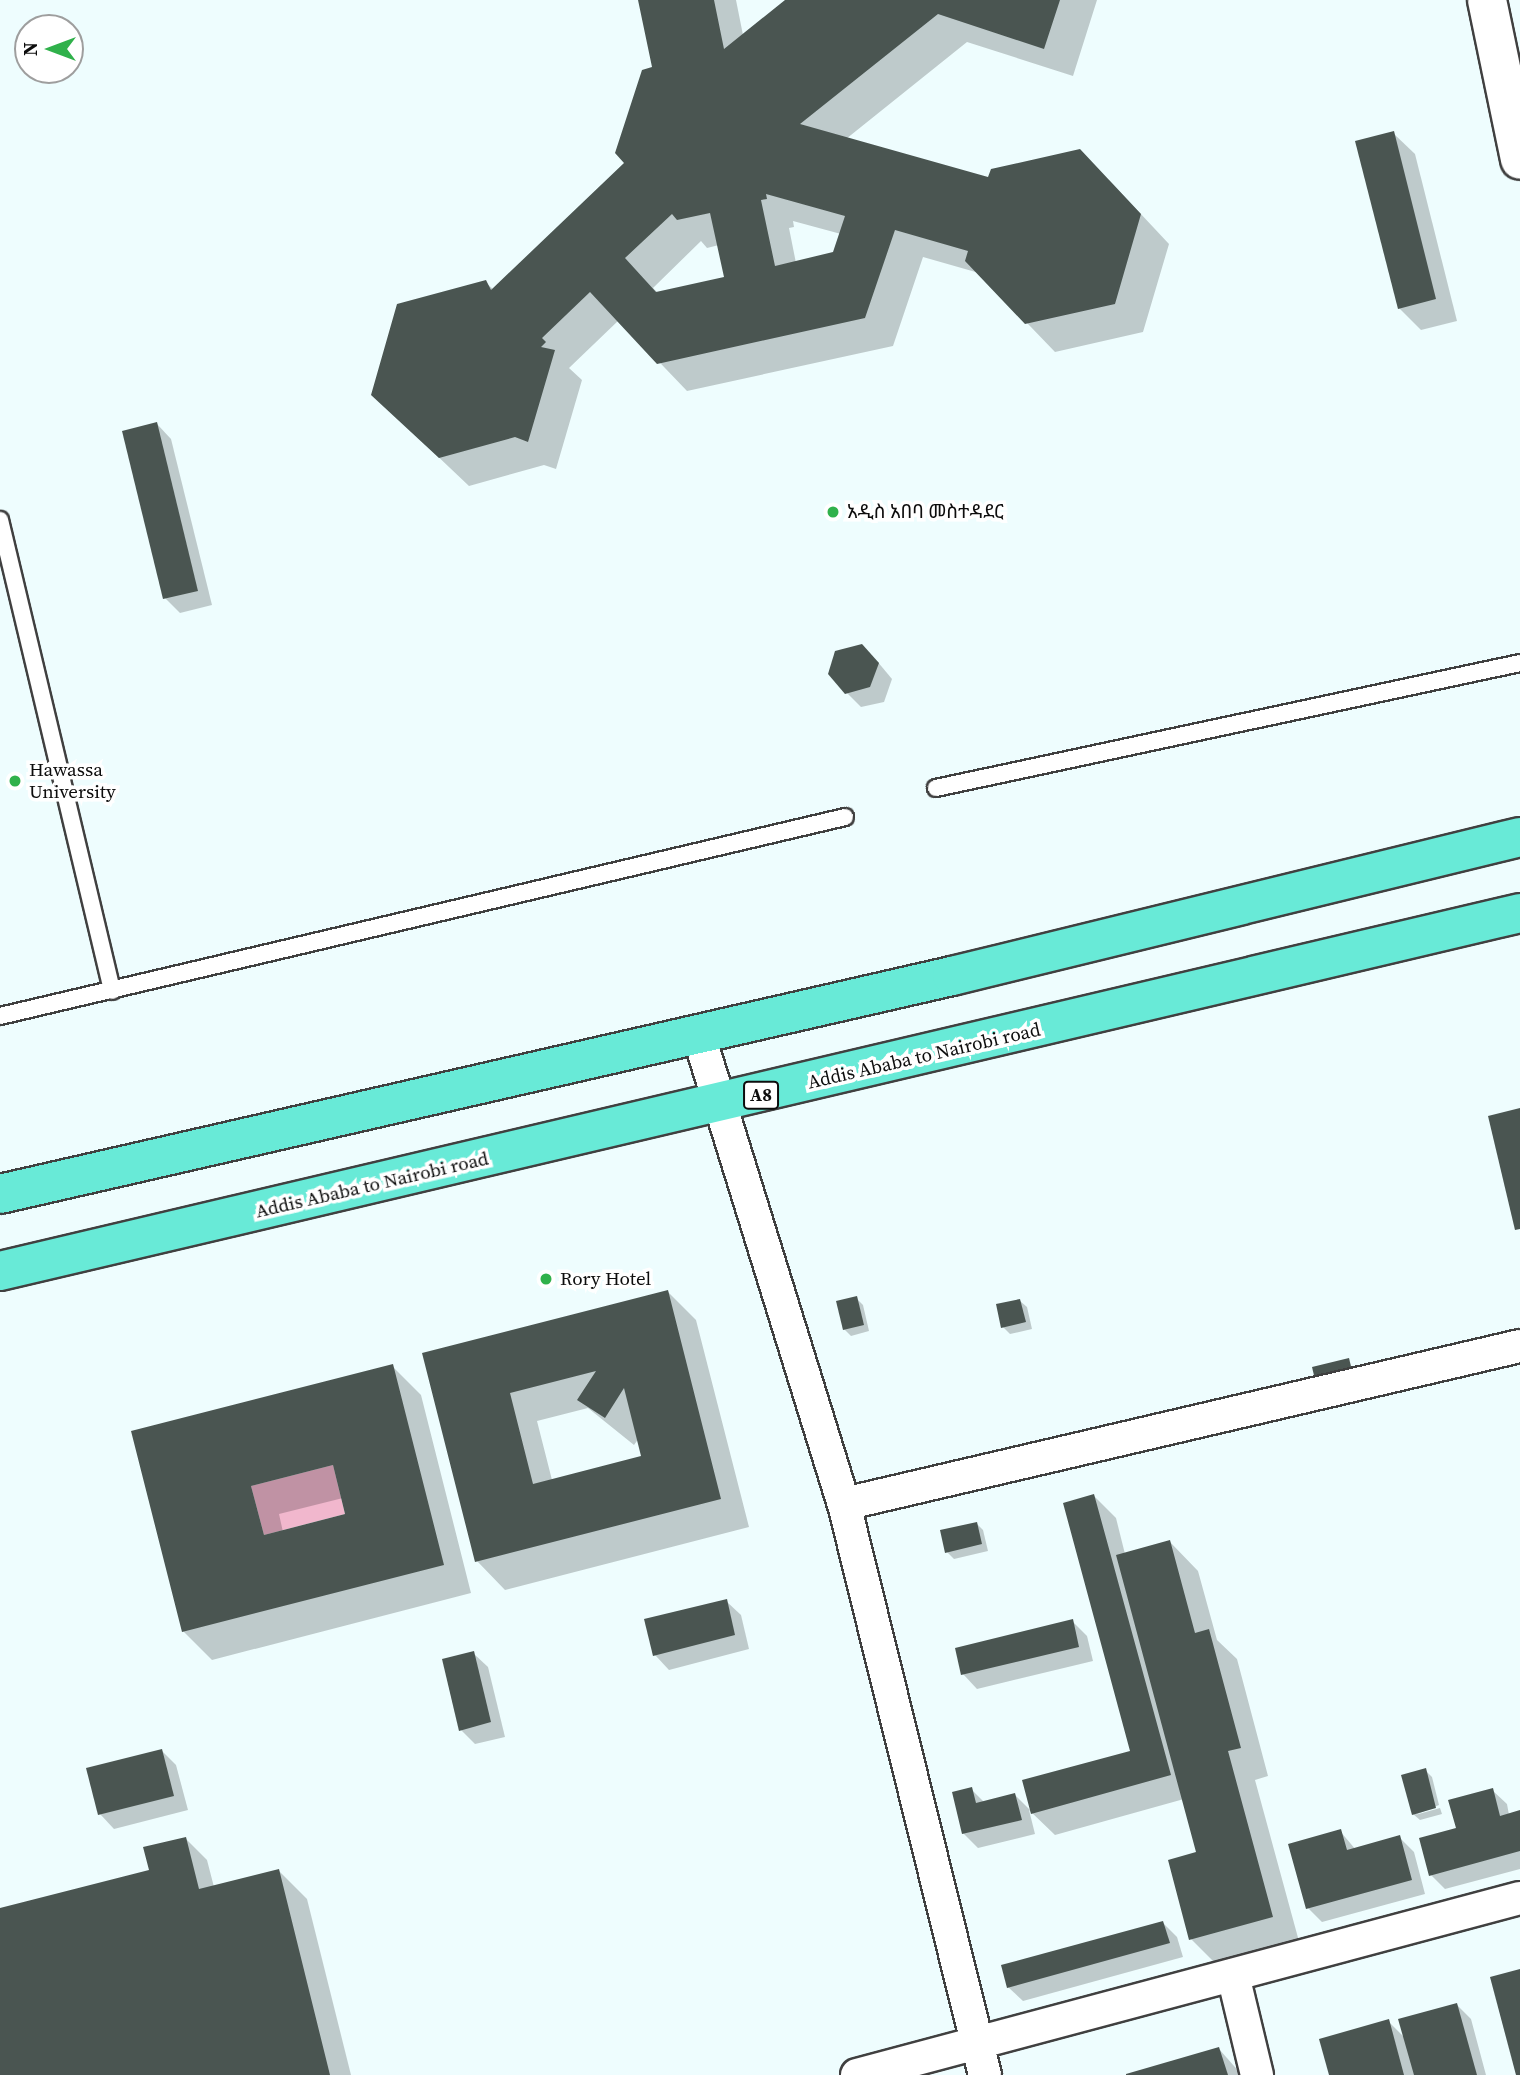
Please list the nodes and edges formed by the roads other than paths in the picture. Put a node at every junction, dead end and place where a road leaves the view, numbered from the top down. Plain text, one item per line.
1 (1488, 0) edge
2 (1520, 160) edge
3 (0, 520) edge
4 (1520, 663) edge
5 (936, 788) dead end
6 (845, 817) dead end
7 (1520, 837) edge
8 (1520, 914) edge
9 (112, 991) junction
10 (0, 1016) edge
11 (698, 1033) junction
12 (720, 1105) junction
13 (0, 1194) edge
14 (0, 1271) edge
15 (1520, 1346) edge
16 (844, 1504) junction
17 (1520, 1898) edge
18 (1233, 1975) junction
19 (977, 2043) junction
20 (857, 2075) edge
21 (985, 2075) edge
22 (1257, 2075) edge

1 - 2 street
3 - 9 lane
4 - 5 lane
6 - 9 lane
7 - 11 highway
8 - 12 highway, Addis Ababa to Nairobi road / A8
9 - 10 lane
11 - 12 street
11 - 13 highway
12 - 14 highway, Addis Ababa to Nairobi road / A8
12 - 16 street
15 - 16 street
16 - 19 street
17 - 18 street
18 - 19 street
18 - 22 street
19 - 20 street
19 - 21 street

